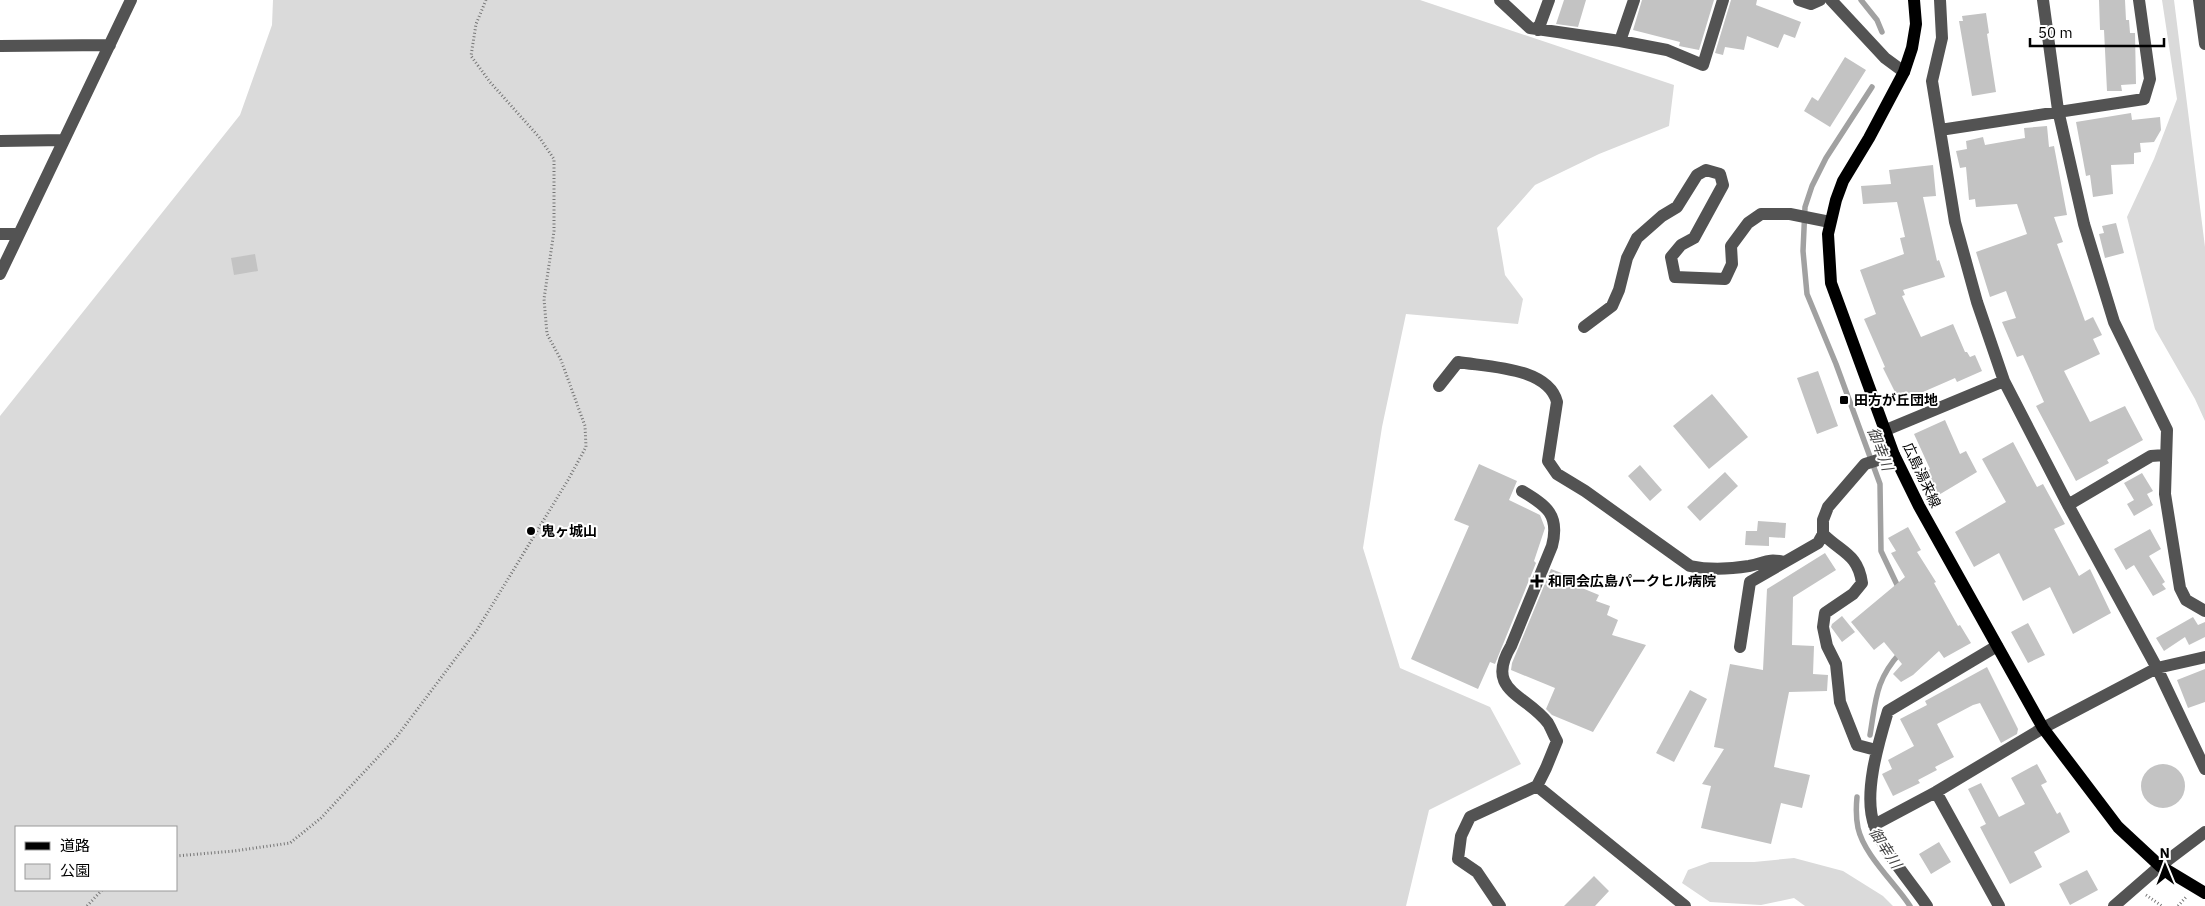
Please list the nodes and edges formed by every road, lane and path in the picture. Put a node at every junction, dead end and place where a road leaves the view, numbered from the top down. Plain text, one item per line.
1 (131, 0) edge
2 (486, 0) edge
3 (1500, 0) edge
4 (1549, 0) edge
5 (1634, 0) edge
6 (1723, 0) edge
7 (1799, 0) edge
8 (1820, 0) edge
9 (1831, 0) edge
10 (1914, 0) edge
11 (1940, 0) edge
12 (2043, 0) edge
13 (2138, 0) edge
14 (2199, 0) edge
15 (1538, 30) junction
16 (1620, 41) junction
17 (110, 44) junction
18 (2205, 44) edge
19 (0, 46) edge
20 (1904, 72) junction
21 (2058, 110) junction
22 (1940, 130) junction
23 (64, 140) junction
24 (0, 141) edge
25 (1830, 222) junction
26 (0, 234) edge
27 (19, 234) junction
28 (0, 274) edge
29 (1584, 327) dead end
30 (2004, 381) junction
31 (1439, 386) dead end
32 (1886, 430) junction
33 (1894, 455) junction
34 (2165, 455) junction
35 (1522, 491) dead end
36 (2068, 505) junction
37 (1823, 534) junction
38 (1784, 562) junction
39 (2205, 611) edge
40 (1998, 646) junction
41 (1740, 647) dead end
42 (2205, 657) edge
43 (2157, 668) junction
44 (2042, 728) junction
45 (1876, 750) junction
46 (2205, 769) edge
47 (1537, 786) junction
48 (1936, 792) junction
49 (1874, 825) junction
50 (2205, 832) edge
51 (178, 856) edge
52 (2160, 866) junction
53 (101, 891) edge
54 (2205, 893) edge
55 (87, 906) edge
56 (1500, 906) edge
57 (1685, 906) edge
58 (1927, 906) edge
59 (1999, 906) edge
60 (2114, 906) edge

1 - 17 street
2 - 51 path
3 - 15 street
4 - 15 street
5 - 16 street
6 - 16 street
7 - 8 street
9 - 20 street
10 - 20 main road, 広島湯来線
11 - 22 street
12 - 21 street
13 - 21 street
14 - 18 street
15 - 16 street
17 - 19 street
17 - 23 street
20 - 25 main road, 広島湯来線
21 - 22 street
21 - 34 street
22 - 30 street
23 - 24 street
23 - 27 street
25 - 29 street
25 - 32 main road, 広島湯来線
26 - 27 street
27 - 28 street
30 - 32 street
30 - 36 street
31 - 38 street
32 - 33 main road, 広島湯来線
33 - 37 street
33 - 40 main road, 広島湯来線
34 - 36 street
34 - 39 street
35 - 47 street
36 - 43 street
37 - 38 street
37 - 45 street
38 - 41 street
40 - 44 main road, 広島湯来線
40 - 45 street
42 - 43 street
43 - 44 street
43 - 46 street
44 - 48 street
44 - 52 main road, 広島湯来線
45 - 49 street
47 - 56 street
47 - 57 street
48 - 49 street
48 - 59 street
49 - 58 street
50 - 52 street
52 - 54 main road, 広島湯来線
52 - 60 street
53 - 55 path

